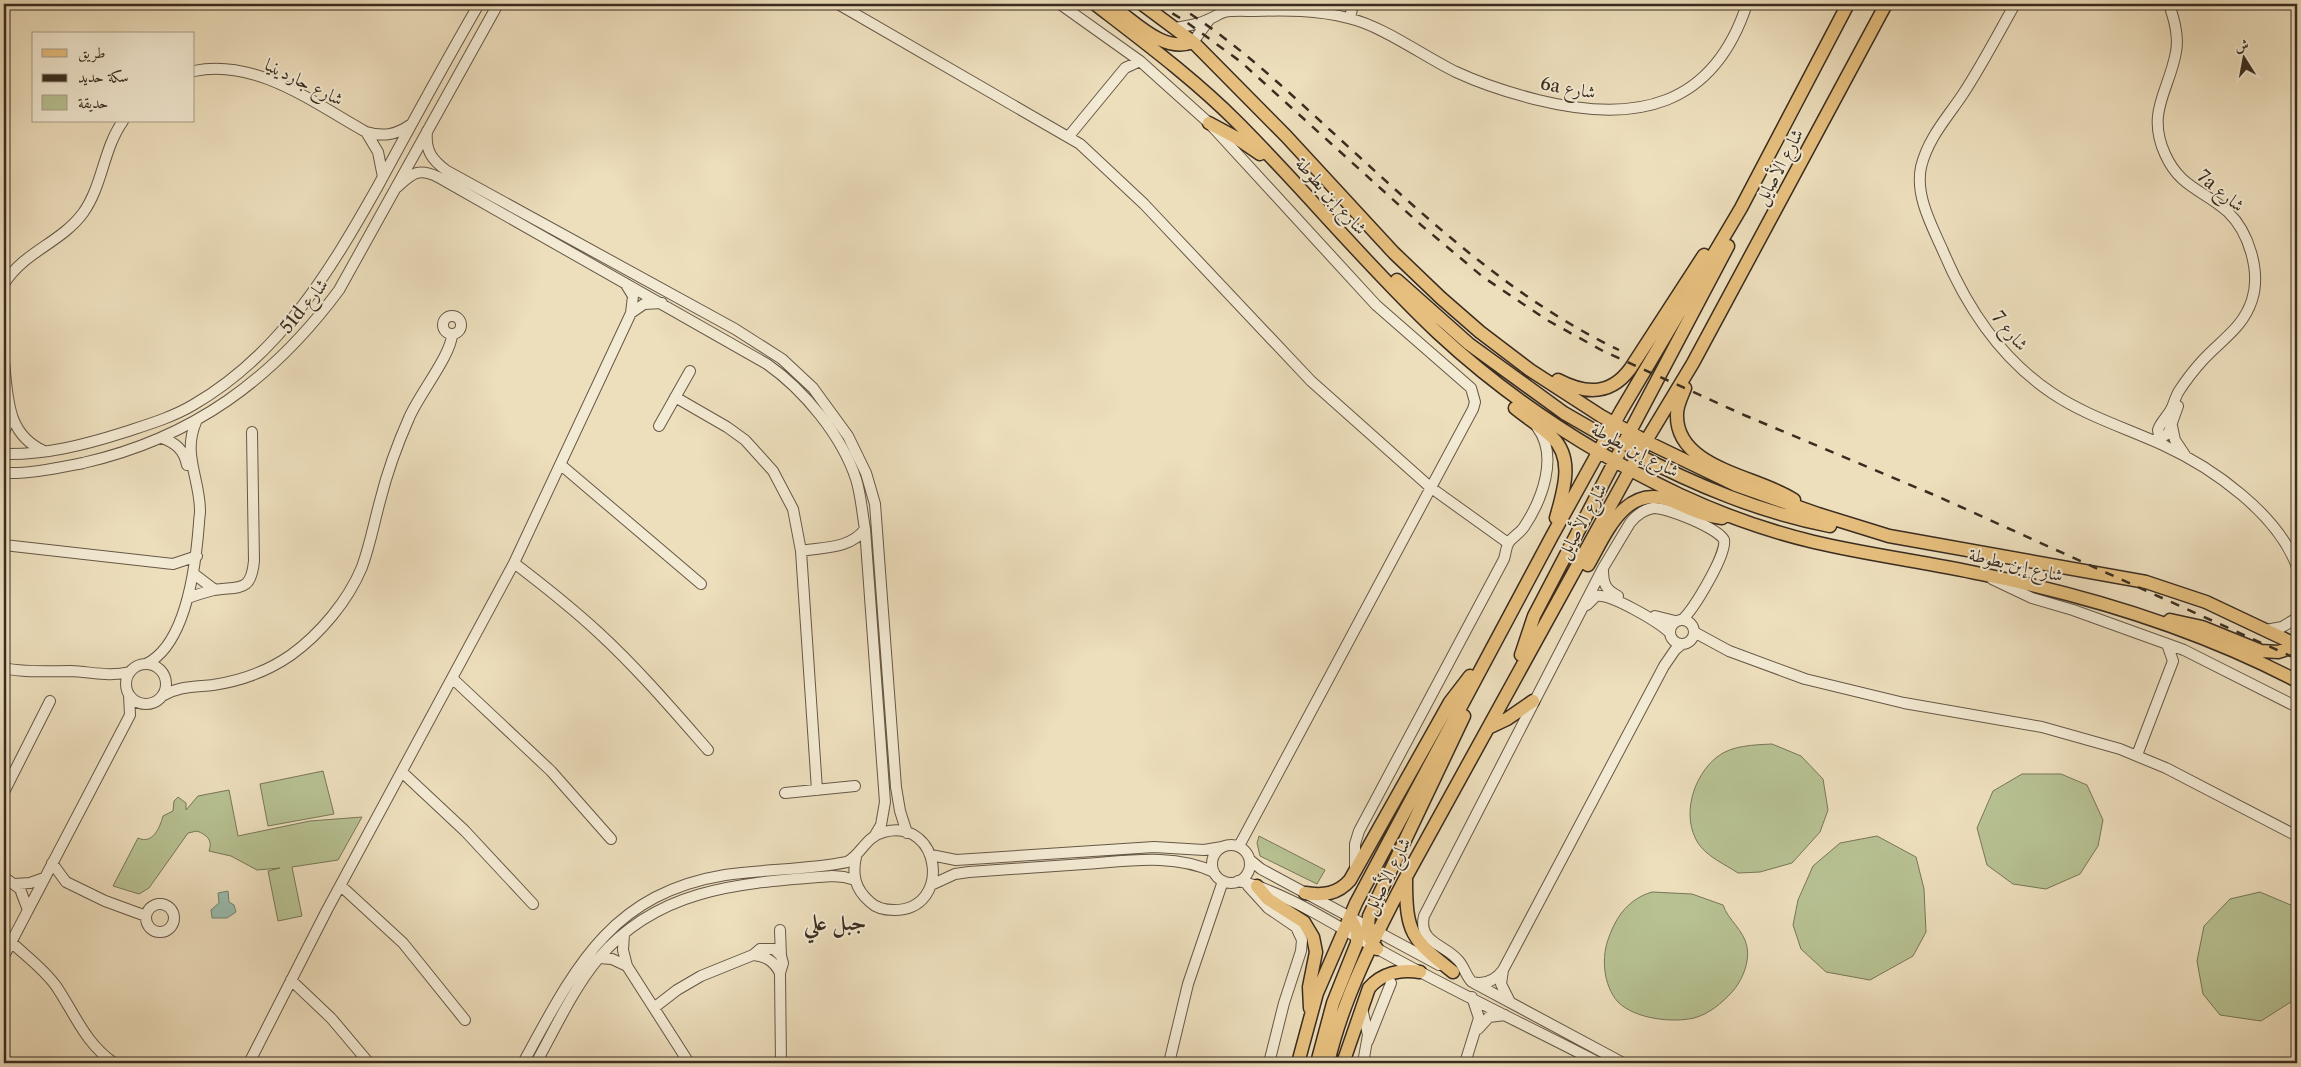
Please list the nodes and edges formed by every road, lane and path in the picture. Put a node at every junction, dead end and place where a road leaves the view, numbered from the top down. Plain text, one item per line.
1 (479, 4) edge
2 (498, 4) edge
3 (838, 4) edge
4 (1060, 4) edge
5 (1095, 4) edge
6 (1110, 4) edge
7 (1142, 4) edge
8 (1353, 4) edge
9 (1747, 4) edge
10 (1848, 4) edge
11 (1886, 4) edge
12 (2014, 4) edge
13 (2169, 4) edge
14 (1350, 18) junction
15 (1209, 20) junction
16 (1174, 28) junction
17 (1193, 42) junction
18 (1124, 49) junction
19 (1140, 61) junction
20 (1125, 68) junction
21 (195, 71) edge
22 (1082, 121) junction
23 (122, 122) edge
24 (412, 124) junction
25 (1208, 124) junction
26 (427, 131) junction
27 (366, 132) junction
28 (1069, 136) junction
29 (1080, 144) junction
30 (1286, 173) junction
31 (383, 177) junction
32 (1753, 186) junction
33 (396, 188) junction
34 (1741, 208) junction
35 (1336, 228) junction
36 (624, 281) junction
37 (4, 284) edge
38 (663, 303) junction
39 (631, 313) junction
40 (452, 335) dead end
41 (4, 362) edge
42 (1693, 363) junction
43 (1530, 370) junction
44 (690, 371) dead end
45 (675, 397) junction
46 (10, 416) junction
47 (1601, 416) junction
48 (196, 422) junction
49 (1533, 422) junction
50 (1614, 423) junction
51 (2167, 423) junction
52 (659, 426) dead end
53 (140, 427) junction
54 (1632, 427) junction
55 (1593, 430) junction
56 (2130, 431) junction
57 (252, 432) dead end
58 (4, 433) edge
59 (1651, 434) junction
60 (162, 438) junction
61 (1606, 438) junction
62 (2158, 442) junction
63 (1622, 447) junction
64 (46, 452) junction
65 (1598, 452) junction
66 (4, 454) edge
67 (113, 456) junction
68 (2187, 458) junction
69 (1644, 459) junction
70 (1591, 463) junction
71 (560, 465) junction
72 (1613, 467) junction
73 (1631, 469) junction
74 (4, 473) edge
75 (1642, 476) junction
76 (1430, 487) junction
77 (1818, 514) junction
78 (199, 520) junction
79 (1740, 520) junction
80 (865, 529) junction
81 (1552, 536) junction
82 (1889, 536) junction
83 (1508, 543) junction
84 (845, 544) junction
85 (4, 545) edge
86 (801, 551) junction
87 (197, 556) junction
88 (868, 559) junction
89 (514, 563) junction
90 (173, 564) junction
91 (2297, 567) edge
92 (1603, 568) junction
93 (1982, 574) junction
94 (194, 576) junction
95 (700, 584) dead end
96 (215, 590) junction
97 (188, 598) junction
98 (2138, 614) junction
99 (2297, 618) edge
100 (1679, 620) junction
101 (1546, 621) junction
102 (1569, 630) junction
103 (2266, 630) junction
104 (1694, 632) junction
105 (1670, 635) junction
106 (1686, 643) junction
107 (2167, 644) junction
108 (2297, 645) edge
109 (1719, 647) junction
110 (164, 650) junction
111 (2187, 652) junction
112 (1483, 661) junction
113 (2173, 661) junction
114 (146, 664) junction
115 (1664, 666) junction
116 (4, 668) edge
117 (130, 672) junction
118 (164, 673) junction
119 (1478, 673) junction
120 (108, 676) junction
121 (452, 678) junction
122 (1514, 679) junction
123 (2297, 681) edge
124 (185, 687) junction
125 (128, 692) junction
126 (162, 696) junction
127 (1533, 701) junction
128 (50, 702) dead end
129 (147, 704) junction
130 (2297, 707) edge
131 (130, 716) junction
132 (1488, 728) junction
133 (708, 750) dead end
134 (2137, 755) junction
135 (402, 772) junction
136 (855, 786) dead end
137 (817, 790) junction
138 (4, 792) edge
139 (785, 792) dead end
140 (907, 833) junction
141 (875, 835) junction
142 (2297, 836) edge
143 (611, 839) dead end
144 (1239, 846) junction
145 (1222, 847) junction
146 (931, 855) junction
147 (856, 857) junction
148 (1250, 860) junction
149 (52, 863) junction
150 (1214, 872) junction
151 (1354, 873) junction
152 (1406, 877) junction
153 (4, 878) edge
154 (855, 880) junction
155 (1223, 881) junction
156 (43, 882) junction
157 (66, 882) junction
158 (1241, 882) junction
159 (15, 884) junction
160 (931, 885) junction
161 (341, 886) junction
162 (1257, 886) junction
163 (1305, 893) junction
164 (533, 904) dead end
165 (28, 910) junction
166 (146, 916) dead end
167 (1350, 917) junction
168 (780, 930) dead end
169 (624, 934) junction
170 (1364, 934) junction
171 (11, 942) junction
172 (753, 955) junction
173 (4, 956) edge
174 (781, 956) junction
175 (598, 958) junction
176 (628, 966) junction
177 (1503, 970) junction
178 (1420, 972) junction
179 (1453, 972) junction
180 (780, 973) junction
181 (291, 980) junction
182 (1472, 982) junction
183 (1391, 983) dead end
184 (1472, 997) junction
185 (1510, 1003) junction
186 (1361, 1006) junction
187 (655, 1007) junction
188 (1310, 1016) junction
189 (1509, 1016) junction
190 (465, 1020) dead end
191 (1475, 1034) junction
192 (1368, 1042) junction
193 (114, 1063) edge
194 (249, 1063) edge
195 (369, 1063) edge
196 (522, 1063) edge
197 (536, 1063) edge
198 (689, 1063) edge
199 (781, 1063) edge
200 (1169, 1063) edge
201 (1268, 1063) edge
202 (1298, 1063) edge
203 (1317, 1063) edge
204 (1328, 1063) edge
205 (1343, 1063) edge
206 (1363, 1063) edge
207 (1465, 1063) edge
208 (1599, 1063) edge
209 (1623, 1063) edge
210 (2192, 1063) edge
211 (2223, 1063) edge

1 - 24 street, 51d شارع
2 - 26 street, 51d شارع
3 - 28 street
4 - 18 street
5 - 30 main road, شارع إبن بطوطة
6 - 17 main road
7 - 16 main road, شارع إبن بطوطة
8 - 14 street
9 - 14 street, 6a شارع
10 - 32 main road, شارع الأصايل
11 - 42 main road, شارع الأصايل
12 - 56 street, شارع 7
13 - 51 street, 7a شارع
14 - 15 street, 6a شارع
15 - 16 street, 6a شارع
15 - 17 street
16 - 17 main road, شارع إبن بطوطة
17 - 43 main road, شارع إبن بطوطة
18 - 19 street
18 - 20 street
19 - 20 street
19 - 25 street
20 - 22 street
21 - 27 street, شارع جاردينيا
22 - 28 street
22 - 29 street
23 - 37 street
24 - 27 street, شارع جاردينيا
24 - 31 street, 51d شارع
25 - 30 main road
25 - 76 street
26 - 33 street, 51d شارع
26 - 140 street
27 - 31 street
28 - 29 street
29 - 76 street
30 - 35 main road, شارع إبن بطوطة
31 - 53 street, 51d شارع
32 - 34 main road, شارع الأصايل
32 - 43 main road
33 - 36 street
33 - 48 street, 51d شارع
34 - 50 main road, شارع الأصايل
34 - 54 main road
35 - 49 main road
35 - 55 main road
35 - 65 main road, شارع إبن بطوطة
36 - 38 street
36 - 39 street
38 - 39 street
38 - 80 street
39 - 71 street
40 - 124 street
41 - 46 street
42 - 59 main road, شارع الأصايل
42 - 77 main road
43 - 47 main road, شارع إبن بطوطة
44 - 45 street
45 - 52 street
45 - 86 street
46 - 58 street
46 - 64 street
47 - 50 main road, شارع إبن بطوطة
47 - 55 main road
48 - 60 street, 51d شارع
48 - 78 street
49 - 81 main road
49 - 83 street
50 - 54 main road, شارع إبن بطوطة
50 - 61 main road, شارع الأصايل
50 - 63 main road
51 - 56 street
51 - 62 street, 7a شارع
51 - 68 street
53 - 64 street, 51d شارع
53 - 67 street
54 - 59 main road, شارع إبن بطوطة
54 - 63 main road
55 - 61 main road
56 - 62 street, شارع 7
57 - 96 street
59 - 63 main road
59 - 69 main road, شارع الأصايل
59 - 77 main road, شارع إبن بطوطة
60 - 67 street, 51d شارع
60 - 78 street
61 - 63 main road
61 - 65 main road, شارع الأصايل
62 - 68 street, شارع 7
63 - 65 main road
63 - 69 main road
63 - 72 main road
63 - 73 main road
64 - 66 street, 51d شارع
65 - 70 main road, شارع الأصايل
65 - 72 main road, شارع إبن بطوطة
67 - 74 street, 51d شارع
68 - 91 street, شارع 7
69 - 73 main road, شارع الأصايل
69 - 75 main road
69 - 82 main road
70 - 72 main road
70 - 81 main road, شارع الأصايل
71 - 89 street
71 - 95 street
72 - 73 main road, شارع إبن بطوطة
72 - 122 main road
73 - 75 main road, شارع إبن بطوطة
73 - 101 main road, شارع الأصايل
75 - 79 main road, شارع إبن بطوطة
76 - 83 street
76 - 144 street
77 - 82 main road, شارع إبن بطوطة
78 - 87 street
79 - 93 main road, شارع إبن بطوطة
79 - 101 main road
80 - 84 street
80 - 88 street
81 - 112 main road, شارع الأصايل
82 - 103 main road, شارع إبن بطوطة
83 - 151 street
84 - 86 street
84 - 88 street
85 - 90 street
86 - 137 street
87 - 90 street
87 - 94 street
88 - 141 street
89 - 121 street
89 - 133 street
90 - 94 street
92 - 100 street
92 - 100 street
92 - 102 street
93 - 98 main road, شارع إبن بطوطة
93 - 107 street
94 - 96 street
94 - 97 street
96 - 97 street
97 - 110 street
98 - 108 main road
98 - 123 main road, شارع إبن بطوطة
99 - 103 street
100 - 104 street
100 - 105 street
101 - 122 main road, شارع الأصايل
102 - 105 street
102 - 127 street
103 - 108 main road, شارع إبن بطوطة
104 - 106 street
104 - 109 street
105 - 106 street
105 - 115 street
106 - 109 street
106 - 115 street
107 - 111 street
107 - 113 street
109 - 134 street
110 - 114 street
110 - 118 street
111 - 113 street
111 - 130 street
112 - 119 main road, شارع الأصايل
112 - 151 main road
113 - 134 street
114 - 117 street
114 - 118 street
115 - 177 street
116 - 120 street
117 - 120 street
117 - 125 street
118 - 124 street
118 - 126 street
119 - 167 main road, شارع الأصايل
119 - 170 main road
120 - 125 street
121 - 135 street
121 - 143 street
122 - 132 main road, شارع الأصايل
124 - 126 street
125 - 129 street
125 - 131 street
126 - 129 street
127 - 132 main road
127 - 182 street
128 - 138 street
129 - 131 street
131 - 149 street
132 - 152 main road, شارع الأصايل
134 - 142 street
135 - 161 street
135 - 164 street
136 - 137 street
137 - 139 street
140 - 141 street
140 - 146 street
141 - 147 street
144 - 145 street
144 - 148 street
145 - 146 street
145 - 150 street
146 - 160 street
147 - 154 street
147 - 196 street
148 - 158 street
148 - 163 street
149 - 156 street
149 - 157 street
150 - 155 street
150 - 160 street
151 - 163 main road
152 - 170 main road, شارع الأصايل
152 - 179 main road
153 - 159 street
154 - 160 street
154 - 169 street
155 - 158 street
155 - 200 street
156 - 157 street
156 - 159 street
156 - 165 street
157 - 166 street
158 - 162 street
158 - 201 street
159 - 165 street
161 - 181 street
161 - 190 street
162 - 170 street
162 - 188 main road
163 - 167 street
165 - 171 street
167 - 170 main road, شارع الأصايل
167 - 170 street
168 - 174 street
169 - 175 street
169 - 176 street
170 - 178 street
170 - 179 street
170 - 188 main road, شارع الأصايل
170 - 203 main road
170 - 204 main road, شارع الأصايل
171 - 173 street
171 - 193 street
172 - 174 street
172 - 180 street
172 - 187 street
174 - 180 street
175 - 176 street
175 - 197 street
176 - 187 street
177 - 182 street
177 - 185 street
178 - 184 street
178 - 186 main road
179 - 182 street
180 - 199 street
181 - 194 street
181 - 195 street
182 - 185 street
183 - 192 street
184 - 189 street
184 - 191 street
185 - 209 street
186 - 192 street
186 - 205 main road
187 - 198 street
188 - 202 main road, شارع الأصايل
189 - 191 street
189 - 208 street
191 - 207 street
192 - 206 street
210 - 211 street

